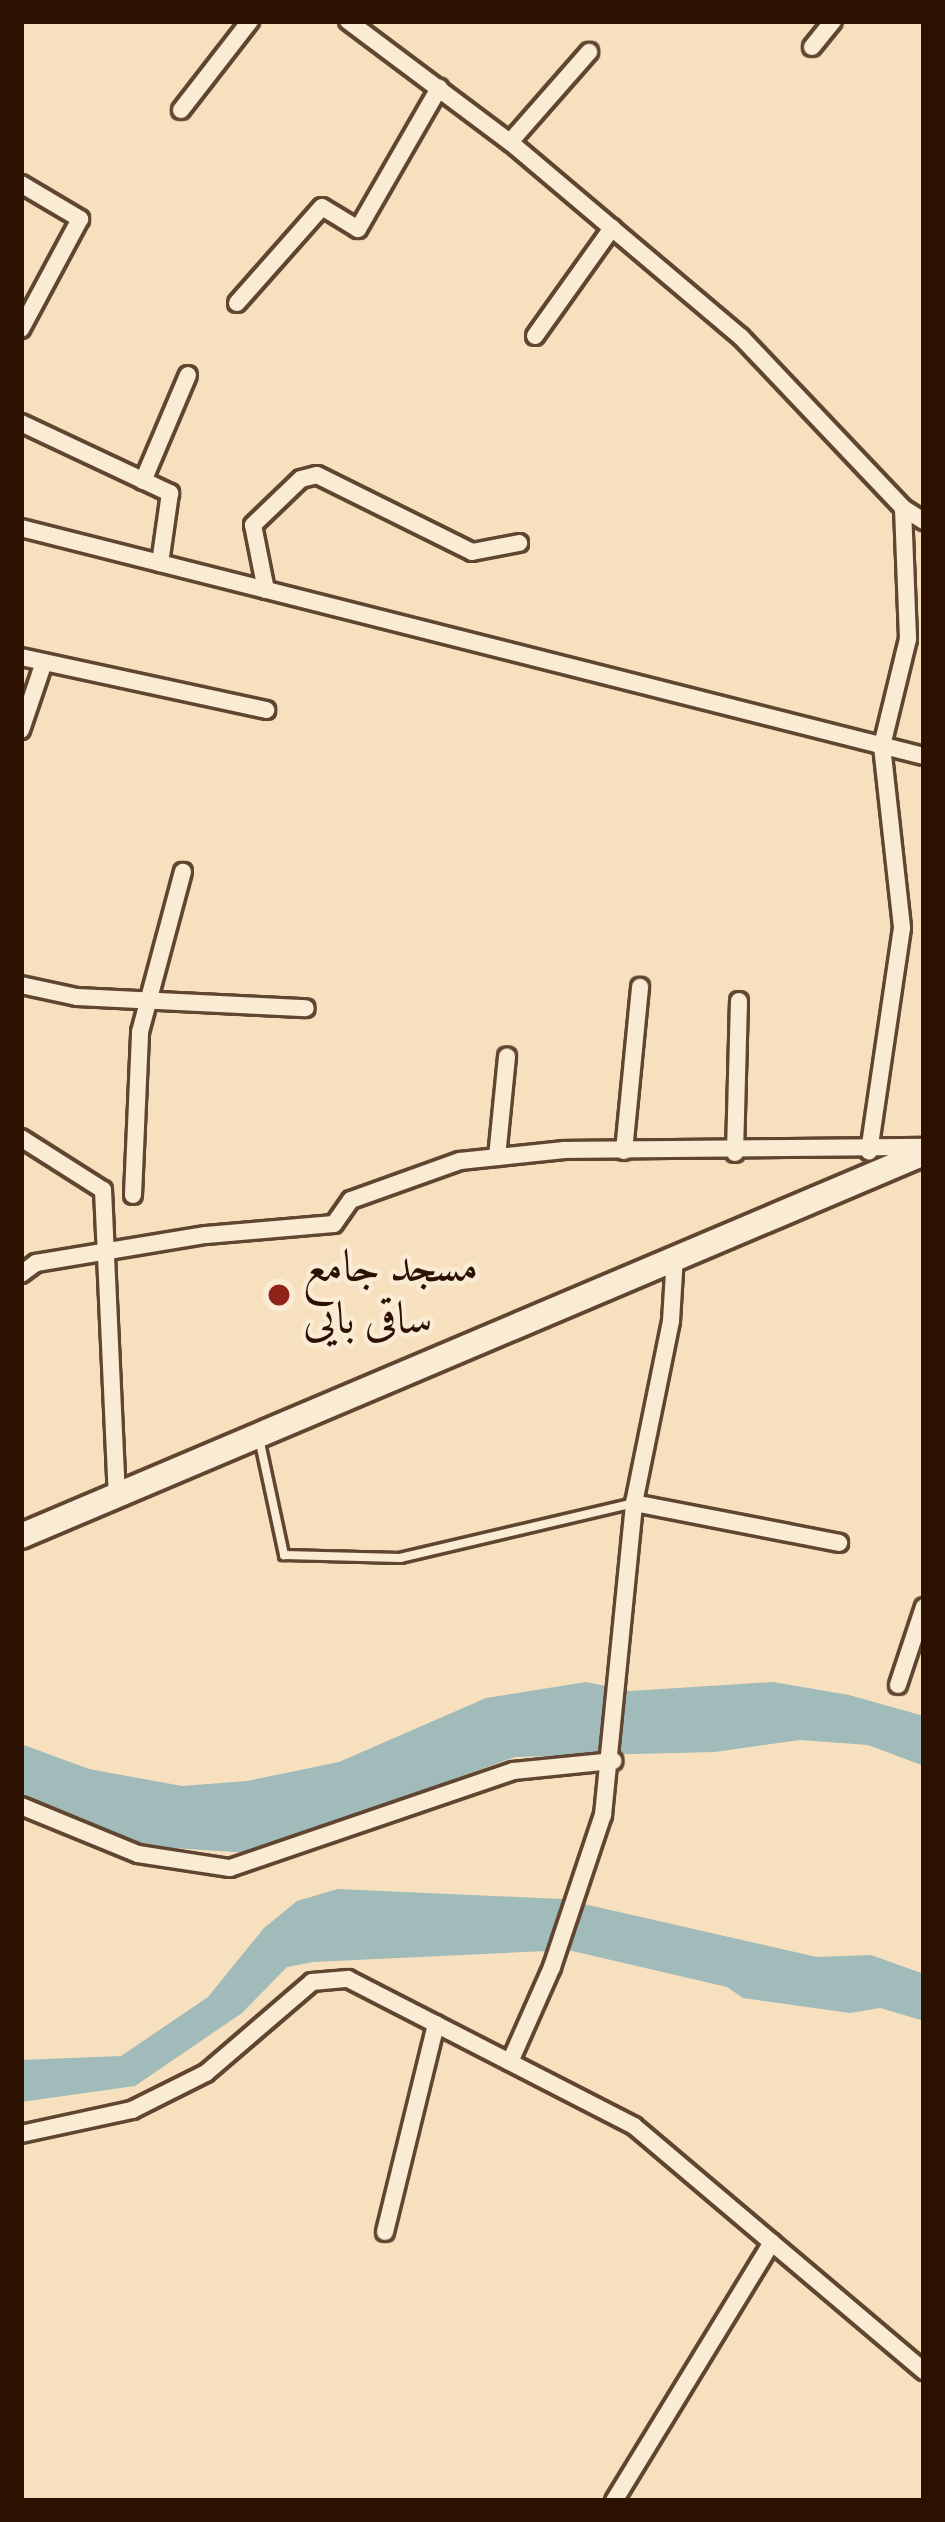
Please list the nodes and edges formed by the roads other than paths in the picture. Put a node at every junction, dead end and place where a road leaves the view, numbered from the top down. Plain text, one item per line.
1 (250, 21) edge
2 (348, 21) edge
3 (833, 21) edge
4 (812, 47) dead end
5 (590, 52) dead end
6 (440, 88) junction
7 (181, 110) dead end
8 (510, 142) junction
9 (21, 184) edge
10 (612, 229) junction
11 (237, 303) dead end
12 (21, 329) edge
13 (535, 336) dead end
14 (188, 375) dead end
15 (21, 423) edge
16 (142, 481) junction
17 (903, 508) junction
18 (924, 521) edge
19 (21, 528) edge
20 (519, 543) dead end
21 (160, 563) junction
22 (266, 590) junction
23 (21, 657) edge
24 (43, 664) junction
25 (266, 710) dead end
26 (21, 730) edge
27 (882, 746) junction
28 (924, 757) edge
29 (183, 872) dead end
30 (21, 985) edge
31 (640, 987) dead end
32 (148, 1000) junction
33 (739, 1001) dead end
34 (306, 1008) dead end
35 (507, 1056) dead end
36 (21, 1138) edge
37 (924, 1150) edge
38 (624, 1151) junction
39 (869, 1152) junction
40 (735, 1153) junction
41 (497, 1157) junction
42 (133, 1195) dead end
43 (101, 1252) junction
44 (675, 1255) junction
45 (21, 1274) edge
46 (259, 1436) junction
47 (117, 1496) junction
48 (634, 1503) junction
49 (21, 1536) edge
50 (839, 1543) dead end
51 (924, 1606) edge
52 (898, 1685) dead end
53 (613, 1761) junction
54 (21, 1806) edge
55 (436, 2024) junction
56 (510, 2062) junction
57 (21, 2134) edge
58 (385, 2232) dead end
59 (772, 2242) junction
60 (924, 2371) edge
61 (614, 2501) edge

1 - 7 street
2 - 6 street
3 - 4 street
5 - 8 street
6 - 8 street
6 - 11 street
8 - 10 street
9 - 12 street
10 - 13 street
10 - 17 street
14 - 16 street
15 - 16 street
16 - 21 street
17 - 18 street
17 - 27 street
19 - 21 street
20 - 22 street
21 - 22 street
22 - 27 street
23 - 24 street
24 - 25 street
24 - 26 street
27 - 28 street
27 - 39 street
29 - 32 street
30 - 32 street
31 - 38 street
32 - 34 street
32 - 42 street
33 - 40 street
35 - 41 street
36 - 43 street
37 - 39 street
37 - 44 main road
38 - 40 street
38 - 41 street
39 - 40 street
41 - 43 street
43 - 45 street
43 - 47 street
44 - 46 main road
44 - 48 street
46 - 47 main road
46 - 48 lane
47 - 49 main road
48 - 50 street
48 - 53 street
51 - 52 street
53 - 54 street
53 - 56 street
55 - 56 street
55 - 57 street
55 - 58 street
56 - 59 street
59 - 60 street
59 - 61 street

